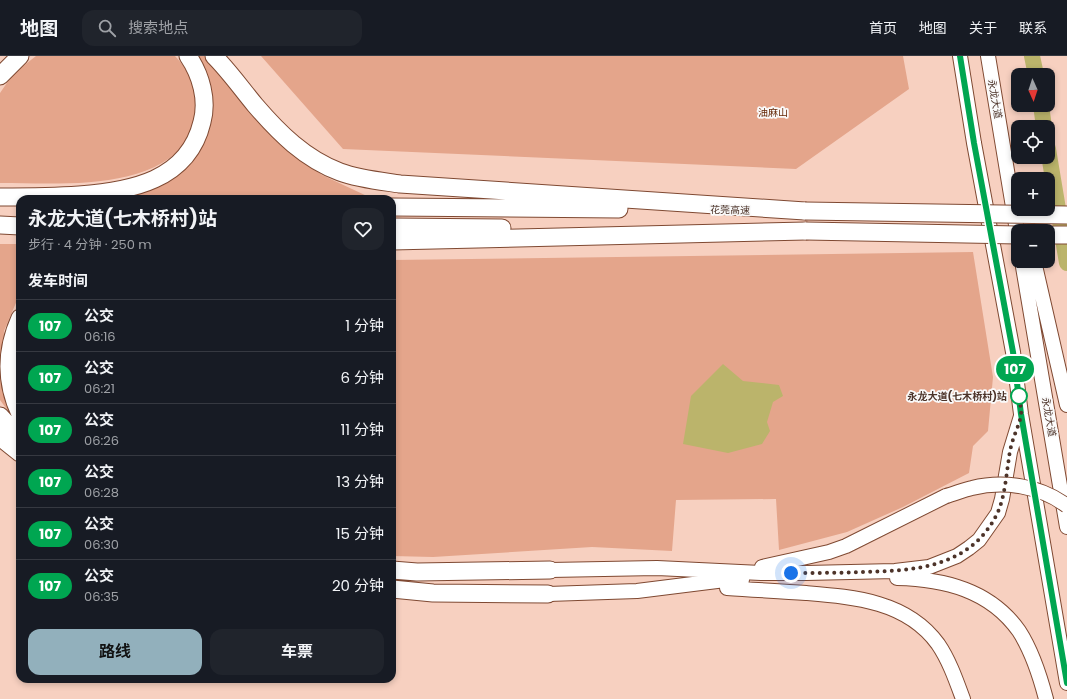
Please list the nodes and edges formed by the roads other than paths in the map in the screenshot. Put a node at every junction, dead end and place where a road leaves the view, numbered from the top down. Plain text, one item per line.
1 (7, 56) edge
2 (20, 56) edge
3 (188, 56) edge
4 (214, 56) edge
5 (960, 56) edge
6 (988, 56) edge
7 (0, 63) edge
8 (0, 76) edge
9 (1014, 172) edge
10 (74, 195) edge
11 (0, 197) edge
12 (16, 197) edge
13 (0, 205) edge
14 (16, 206) edge
15 (396, 207) edge
16 (805, 211) junction
17 (1067, 215) edge
18 (1016, 224) edge
19 (0, 225) edge
20 (16, 226) edge
21 (396, 228) edge
22 (806, 231) junction
23 (1055, 235) edge
24 (1067, 235) edge
25 (1011, 236) edge
26 (396, 241) edge
27 (1023, 268) edge
28 (1036, 268) edge
29 (16, 327) edge
30 (16, 403) edge
31 (1067, 405) edge
32 (1021, 414) junction
33 (0, 416) edge
34 (0, 430) edge
35 (16, 434) edge
36 (0, 437) edge
37 (16, 448) edge
38 (16, 450) edge
39 (1067, 506) edge
40 (1067, 526) edge
41 (396, 570) edge
42 (550, 570) joint
43 (717, 570) junction
44 (679, 586) junction
45 (396, 589) edge
46 (548, 594) joint
47 (1067, 683) edge
48 (963, 699) edge
49 (1046, 699) edge

1 - 7 highway
2 - 8 highway
3 - 10 highway
4 - 16 highway
5 - 32 main road
6 - 9 main road
6 - 18 main road, 永龙大道
11 - 12 highway
13 - 14 highway
15 - 16 highway, 花莞高速
16 - 17 highway, 花莞高速, bridge
19 - 20 highway
21 - 22 highway, 花莞高速
22 - 25 highway, 花莞高速, bridge
22 - 26 highway
23 - 24 highway
27 - 40 main road, 永龙大道
28 - 31 main road
29 - 30 highway
32 - 43 main road
32 - 47 main road
33 - 35 highway
34 - 37 highway
36 - 38 highway
39 - 43 main road, bridge
41 - 42 highway
42 - 43 main road
44 - 46 main road
44 - 48 main road
44 - 49 main road
45 - 46 highway

